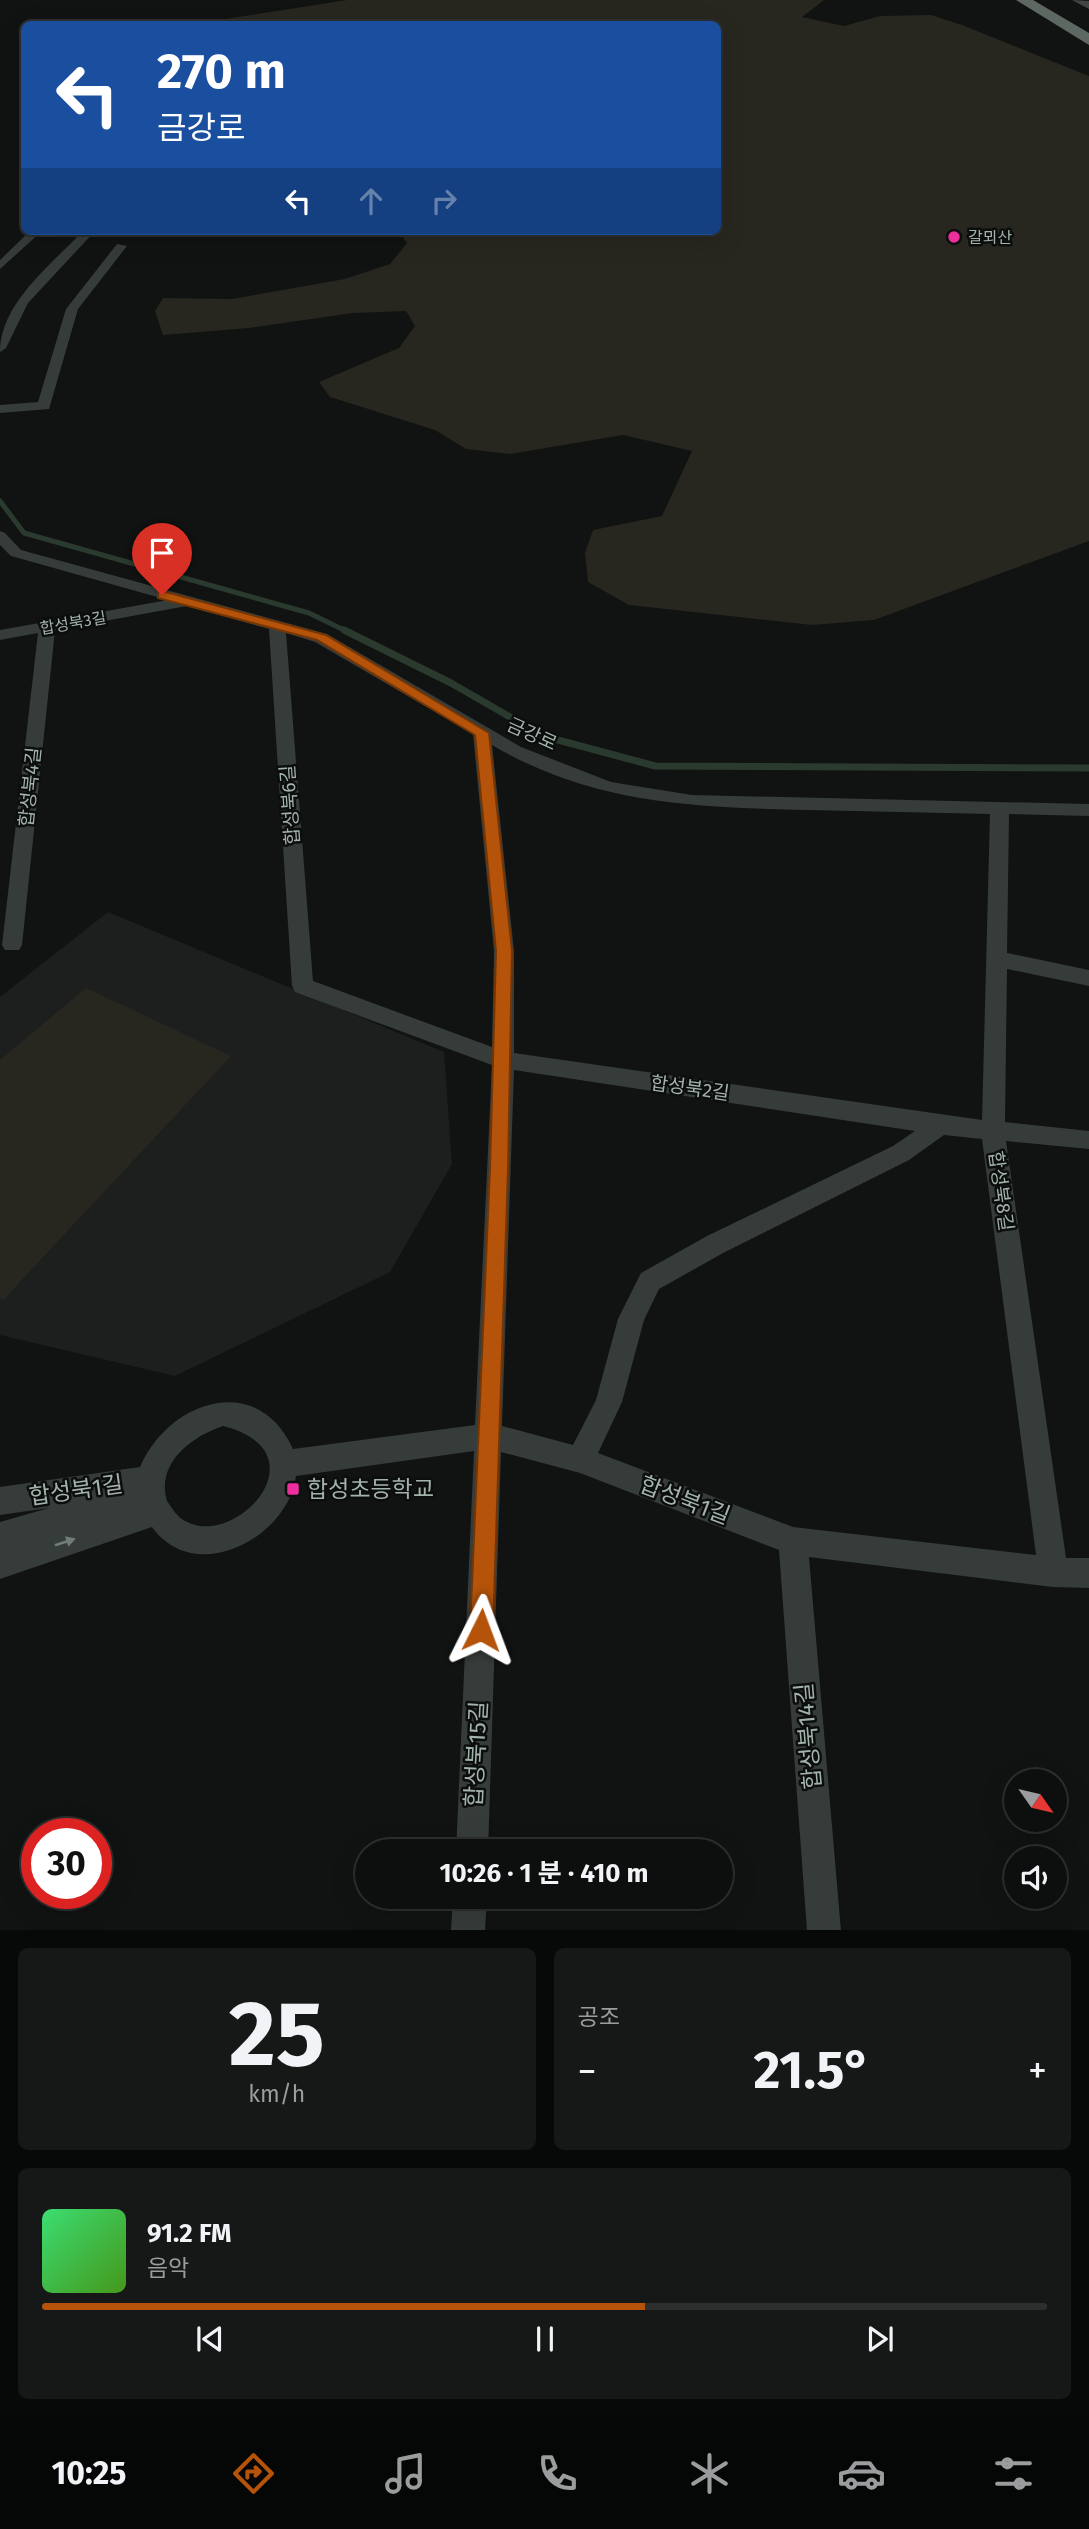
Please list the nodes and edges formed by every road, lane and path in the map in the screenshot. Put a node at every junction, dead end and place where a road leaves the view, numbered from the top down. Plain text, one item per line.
1 (1023, 0) edge
2 (1037, 0) edge
3 (1079, 0) edge
4 (1089, 6) edge
5 (1089, 30) edge
6 (1089, 40) edge
7 (32, 235) edge
8 (85, 235) edge
9 (121, 246) dead end
10 (0, 266) edge
11 (0, 348) edge
12 (0, 409) edge
13 (0, 536) edge
14 (186, 602) junction
15 (277, 624) junction
16 (47, 628) junction
17 (0, 635) edge
18 (482, 733) junction
19 (1000, 807) junction
20 (1089, 810) edge
21 (12, 945) dead end
22 (998, 959) junction
23 (1089, 978) edge
24 (303, 986) joint
25 (503, 1060) junction
26 (940, 1125) junction
27 (993, 1132) junction
28 (1089, 1140) edge
29 (490, 1436) junction
30 (580, 1460) junction
31 (284, 1464) junction
32 (153, 1494) junction
33 (0, 1501) edge
34 (0, 1536) edge
35 (793, 1541) junction
36 (0, 1564) edge
37 (1053, 1572) junction
38 (1089, 1573) edge
39 (473, 1839) edge
40 (469, 1909) edge
41 (468, 1930) edge
42 (824, 1930) edge

1 - 6 highway
2 - 5 highway
3 - 4 main road
7 - 10 street
8 - 11 street
9 - 12 street
13 - 14 street, 금강로
14 - 15 street, 금강로
14 - 16 street, 합성북3길
15 - 18 street, 금강로
15 - 24 street, 합성북6길
16 - 17 street, 합성북3길
16 - 21 street, 합성북4길
18 - 19 street, 금강로
18 - 25 street, 합성북15길
19 - 20 street, 금강로
19 - 22 street, 합성북8길
22 - 23 street
22 - 27 street, 합성북8길
24 - 25 street, 합성북2길
25 - 26 street, 합성북2길
25 - 29 street, 합성북15길
26 - 27 street, 합성북2길
26 - 30 street
27 - 28 street, 합성북2길
27 - 37 street, 합성북8길
29 - 30 street, 합성북1길
29 - 31 street, 합성북1길
29 - 39 street, 합성북15길
30 - 35 street, 합성북1길
31 - 32 street
31 - 32 street
32 - 33 street, 합성북1길
32 - 34 street
36 -> 32 street
35 - 37 street, 합성북1길
35 - 42 street, 합성북14길
37 - 38 street, 합성북1길
40 - 41 street

